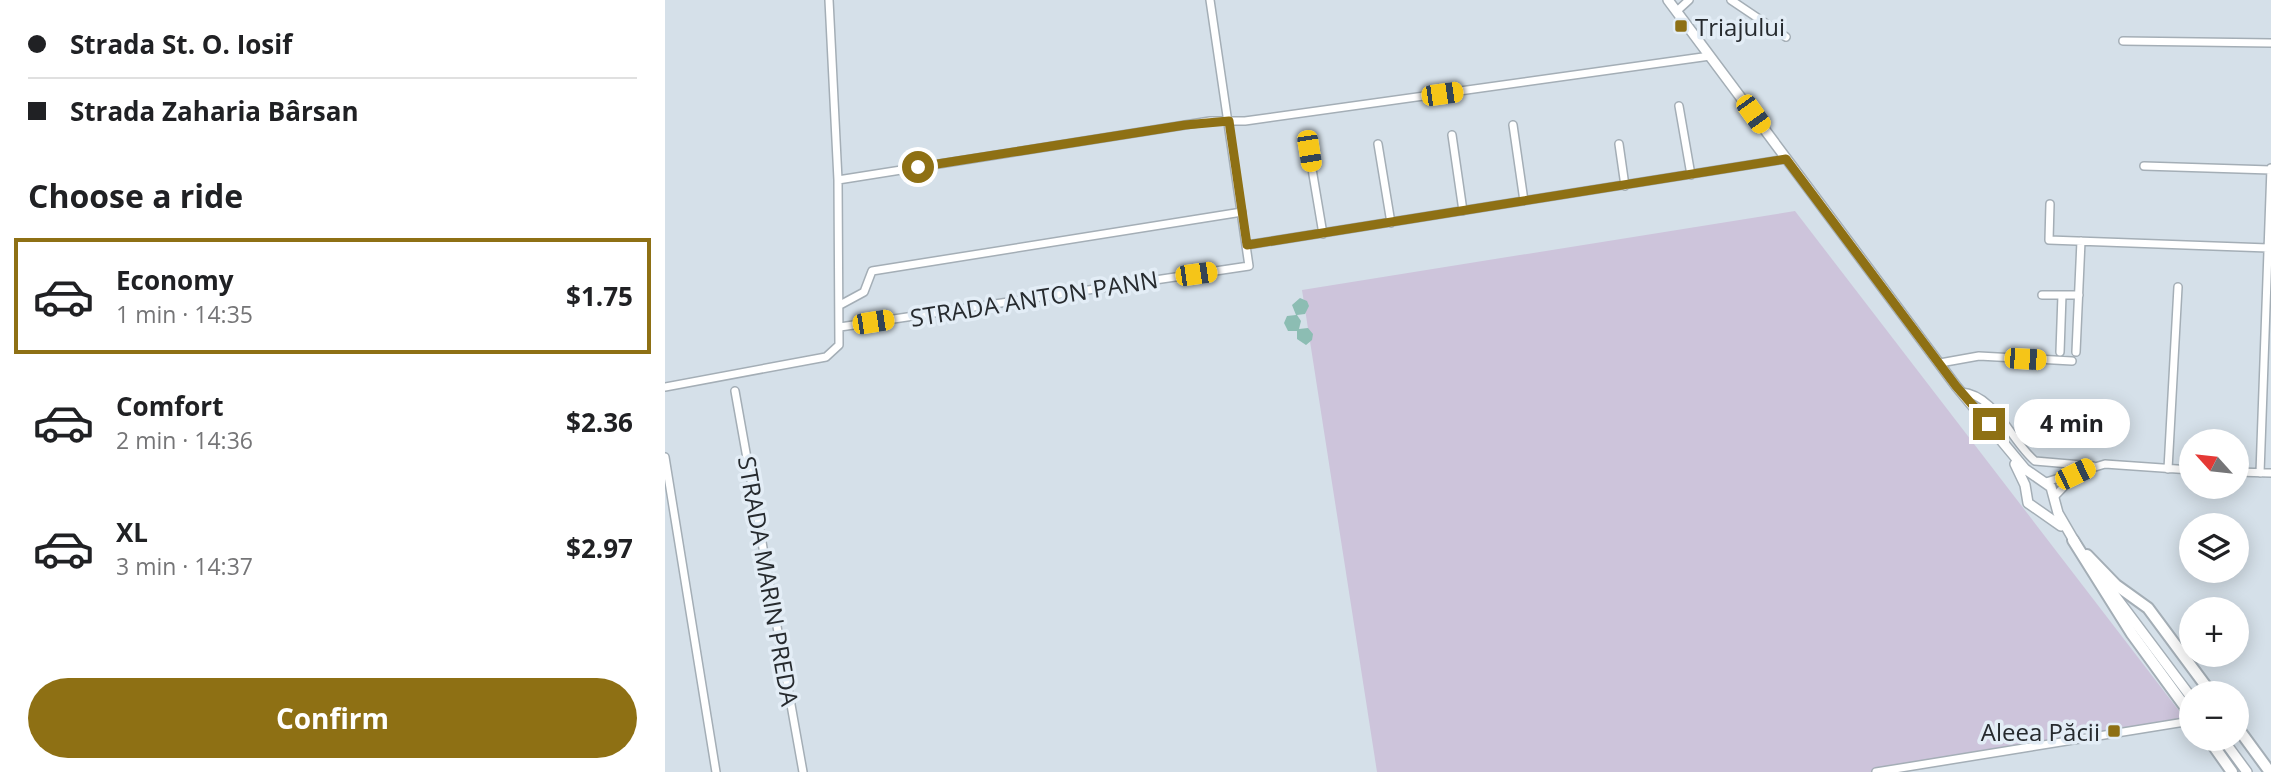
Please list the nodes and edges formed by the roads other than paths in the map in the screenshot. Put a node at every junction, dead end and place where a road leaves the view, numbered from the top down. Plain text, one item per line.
1 (829, 0) edge
2 (1210, 0) edge
3 (1668, 0) edge
4 (1689, 0) edge
5 (1731, 0) edge
6 (1677, 11) junction
7 (1786, 37) dead end
8 (2123, 41) dead end
9 (2271, 43) edge
10 (1710, 56) junction
11 (1679, 106) dead end
12 (1229, 121) junction
13 (1514, 125) dead end
14 (1452, 135) dead end
15 (1378, 144) dead end
16 (1619, 144) dead end
17 (1309, 151) dead end
18 (1786, 159) junction
19 (2144, 166) dead end
20 (2271, 169) edge
21 (1691, 175) junction
22 (838, 180) junction
23 (1625, 186) junction
24 (1524, 201) junction
25 (2050, 204) dead end
26 (1463, 211) junction
27 (1242, 212) junction
28 (2270, 218) edge
29 (1391, 223) junction
30 (1323, 233) junction
31 (2081, 241) junction
32 (1247, 245) junction
33 (2269, 251) edge
34 (2178, 287) dead end
35 (2042, 295) dead end
36 (2062, 295) junction
37 (2078, 295) junction
38 (840, 305) junction
39 (840, 327) junction
40 (2060, 352) dead end
41 (2076, 352) dead end
42 (2072, 361) dead end
43 (1940, 363) junction
44 (2267, 371) edge
45 (665, 387) edge
46 (735, 391) dead end
47 (1961, 392) junction
48 (1995, 431) junction
49 (665, 457) edge
50 (2093, 466) junction
51 (2168, 469) junction
52 (2179, 469) edge
53 (2249, 472) edge
54 (2260, 472) junction
55 (2271, 473) edge
56 (2075, 474) junction
57 (2043, 481) junction
58 (2026, 490) junction
59 (2053, 498) junction
60 (2040, 509) junction
61 (2071, 536) junction
62 (2179, 681) edge
63 (2202, 681) edge
64 (2179, 699) edge
65 (2179, 723) edge
66 (2249, 744) edge
67 (2217, 751) edge
68 (2232, 751) edge
69 (2260, 759) junction
70 (2271, 765) edge
71 (716, 772) edge
72 (803, 772) edge
73 (1876, 772) edge
74 (2232, 772) edge
75 (2247, 772) edge
76 (2270, 772) edge

1 - 22 street
2 - 12 street
3 - 6 main road
4 - 6 street
5 - 7 street
6 - 10 main road
8 - 9 street
10 - 12 street
10 - 18 main road
11 - 21 street
12 - 22 street
12 - 27 street
13 - 24 street
14 - 26 street
15 - 29 street
16 - 23 street
17 - 30 street
18 - 21 street
18 - 43 main road
19 - 20 street
20 - 28 street
21 - 23 street
22 - 38 street
23 - 24 street
24 - 26 street
25 - 31 street
26 - 29 street
27 - 32 street
27 - 38 street
28 - 33 street
29 - 30 street
30 - 32 street
31 - 33 street
31 - 37 street
32 - 39 street, STRADA ANTON PANN
33 - 44 street
34 - 51 street
35 - 36 street
36 - 37 street
36 - 40 street
37 - 41 street
38 - 39 street
39 - 45 street
42 - 43 street
43 - 47 main road
44 - 54 street
46 - 72 street, STRADA MARIN PREDA
47 - 48 main road
47 - 50 street
48 - 57 main road
48 - 58 main road
49 - 71 street
50 - 51 street
50 - 56 street
51 - 52 street
53 - 54 street
54 - 55 street
56 - 57 street
56 - 59 street
57 - 58 main road
57 - 59 main road
58 - 60 main road
59 - 60 main road
59 - 61 main road
60 - 61 main road
61 - 62 main road
61 - 63 highway
61 - 64 highway
65 - 73 street
66 - 69 highway
67 - 74 highway
68 - 75 main road
69 - 70 highway
69 - 76 highway

